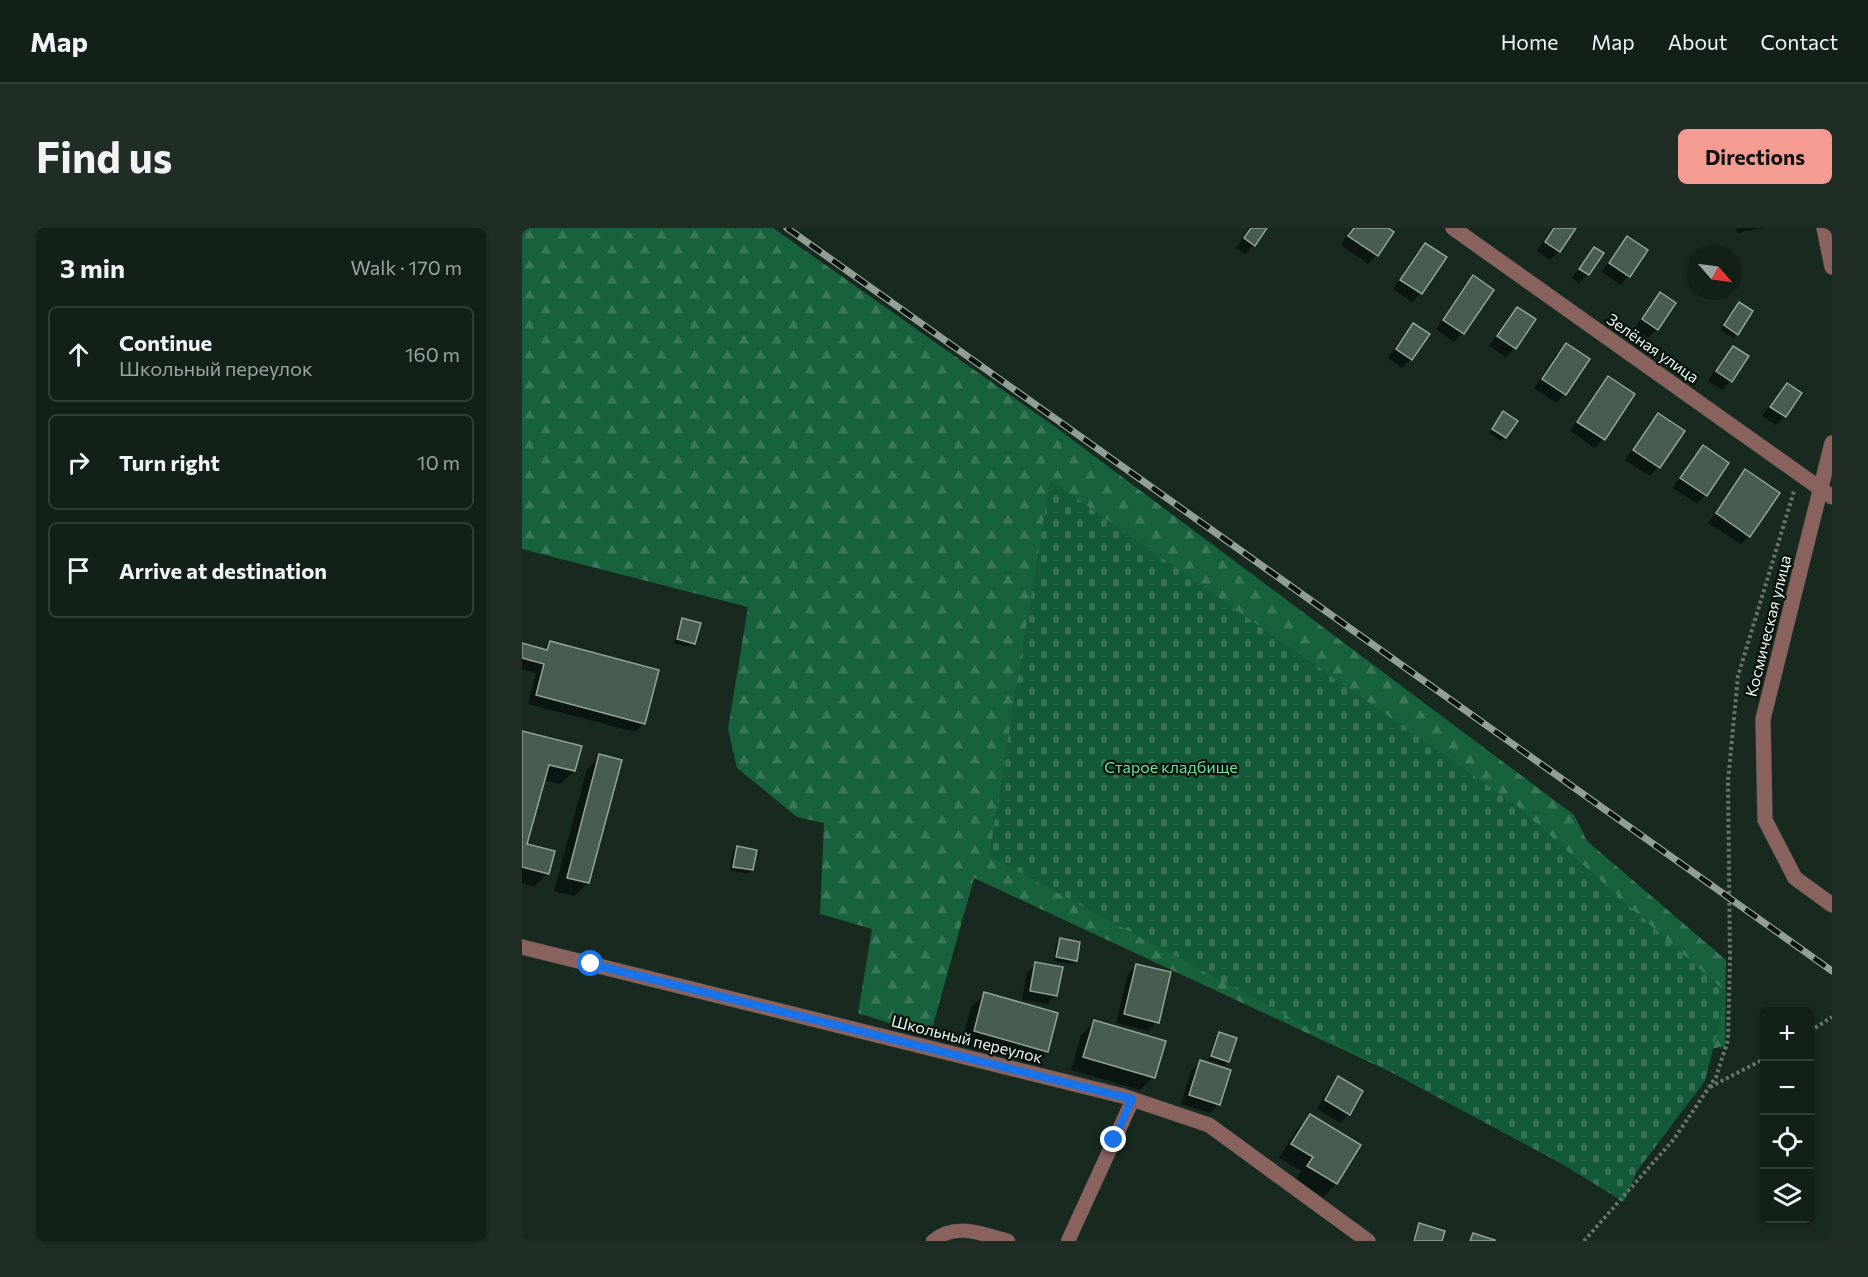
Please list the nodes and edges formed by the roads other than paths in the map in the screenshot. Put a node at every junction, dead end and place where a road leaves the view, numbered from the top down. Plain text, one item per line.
1 (1453, 228) edge
2 (1824, 228) edge
3 (1832, 267) edge
4 (1832, 443) edge
5 (1826, 493) edge
6 (1832, 905) edge
7 (522, 947) edge
8 (1132, 1099) junction
9 (933, 1241) edge
10 (1008, 1241) edge
11 (1068, 1241) edge
12 (1368, 1241) edge

1 - 5 street, Зелёная улица
2 - 3 street
4 - 5 street, Космическая улица
5 - 6 street, Космическая улица
7 - 8 street, Школьный переулок
8 - 11 lane
8 - 12 street, Школьный переулок
9 - 10 lane

